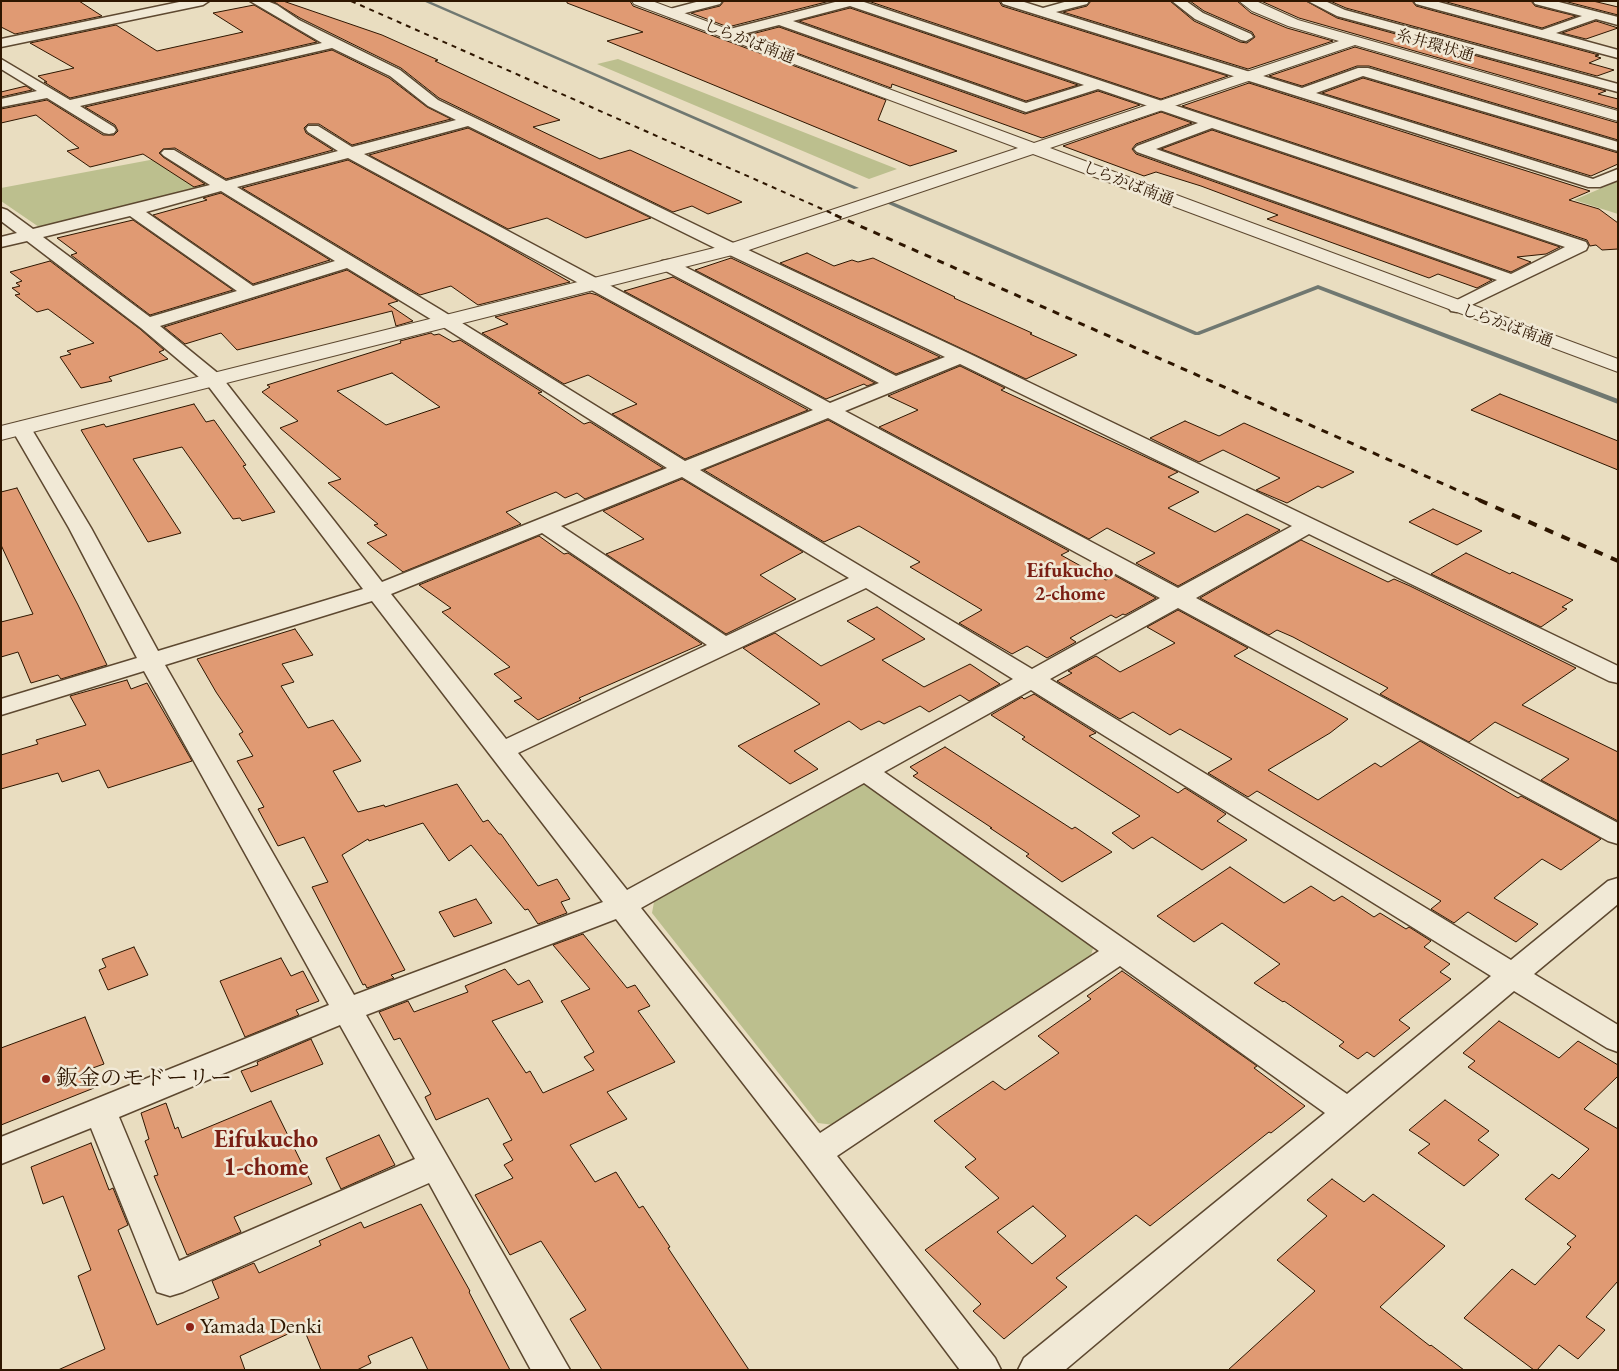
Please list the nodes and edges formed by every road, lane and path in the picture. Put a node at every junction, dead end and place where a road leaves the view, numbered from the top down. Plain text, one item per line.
1 (203, 1) edge
2 (256, 1) edge
3 (639, 1) edge
4 (716, 1) edge
5 (1007, 1) edge
6 (1083, 1) edge
7 (1178, 1) edge
8 (1246, 1) edge
9 (1314, 1) edge
10 (1420, 1) edge
11 (1539, 1) edge
12 (1043, 12) junction
13 (670, 13) junction
14 (1596, 16) junction
15 (781, 21) junction
16 (1618, 21) edge
17 (727, 34) junction
18 (1543, 34) junction
19 (1346, 39) junction
20 (1525, 40) dead end
21 (1228, 43) dead end
22 (1, 44) edge
23 (334, 44) junction
24 (1507, 47) dead end
25 (1211, 48) dead end
26 (1488, 53) junction
27 (1618, 54) edge
28 (1184, 57) junction
29 (1, 63) edge
30 (1450, 68) junction
31 (1242, 74) junction
32 (1097, 85) junction
33 (1618, 88) edge
34 (50, 93) junction
35 (1302, 93) junction
36 (1, 103) edge
37 (69, 104) junction
38 (1155, 104) junction
39 (1618, 116) edge
40 (469, 121) junction
41 (1211, 123) junction
42 (109, 130) dead end
43 (312, 130) dead end
44 (1027, 146) junction
45 (1618, 147) edge
46 (169, 153) dead end
47 (351, 153) junction
48 (1618, 174) edge
49 (226, 186) junction
50 (132, 210) junction
51 (1, 213) edge
52 (32, 236) junction
53 (1, 242) edge
54 (727, 247) junction
55 (349, 262) junction
56 (668, 265) junction
57 (1512, 280) junction
58 (588, 281) junction
59 (250, 292) junction
60 (1457, 307) junction
61 (441, 318) junction
62 (147, 324) junction
63 (961, 357) junction
64 (1618, 366) edge
65 (209, 376) junction
66 (896, 384) junction
67 (830, 410) junction
68 (8, 427) edge
69 (682, 468) junction
70 (544, 525) junction
71 (1308, 526) junction
72 (867, 579) junction
73 (378, 592) junction
74 (1176, 598) junction
75 (723, 645) junction
76 (151, 661) junction
77 (1618, 676) edge
78 (1031, 679) junction
79 (1, 707) edge
80 (501, 750) junction
81 (864, 771) junction
82 (1618, 835) edge
83 (1618, 888) edge
84 (623, 905) junction
85 (1120, 952) junction
86 (1514, 976) junction
87 (347, 1010) junction
88 (1618, 1040) edge
89 (100, 1110) junction
90 (1348, 1112) junction
91 (1, 1151) edge
92 (816, 1153) junction
93 (436, 1165) junction
94 (551, 1370) edge
95 (982, 1370) edge
96 (1037, 1370) edge

1 - 22 street
2 - 23 street
3 - 13 street, しらかば南通
4 - 13 street
5 - 12 street
6 - 12 street
7 - 21 street
8 - 19 street, 糸井環状通
9 - 26 street
10 - 18 street
11 - 14 street
12 - 28 street
13 - 17 street, しらかば南通
14 - 16 street
14 - 18 street
15 - 17 street
15 - 32 street
15 - 32 street
17 - 44 street, しらかば南通
18 - 20 street
18 - 27 street
19 - 30 street, 糸井環状通
19 - 31 street
23 - 37 street
23 - 40 street
24 - 26 street
25 - 28 street
26 - 30 street
26 - 33 street
28 - 31 street
29 - 34 street
30 - 39 street, 糸井環状通
31 - 35 street
31 - 38 street
32 - 38 street
34 - 36 street
34 - 37 street
35 - 45 street
35 - 48 street
37 - 42 street
38 - 41 street
38 - 44 street
40 - 47 street
40 - 54 street
41 - 57 street
41 - 57 street
43 - 47 street
44 - 54 street
44 - 60 street, しらかば南通
46 - 49 street
47 - 49 street
47 - 58 street
49 - 50 street
49 - 55 street
50 - 52 street
50 - 59 street
51 - 52 street
52 - 53 street
52 - 62 street
54 - 56 street
54 - 58 street
54 - 63 street
55 - 59 street
55 - 61 street
56 - 58 street
56 - 66 street
57 - 60 street
58 - 61 street
58 - 67 street
59 - 62 street
60 - 64 street, しらかば南通
61 - 65 street
61 - 69 street
62 - 65 street
63 - 66 street
63 - 71 street
65 - 68 street
65 - 73 street
66 - 67 street
67 - 69 street
67 - 74 street
68 - 76 street
69 - 70 street
69 - 72 street
70 - 73 street
70 - 75 street
71 - 74 street
71 - 77 street
72 - 75 street
72 - 78 street
73 - 76 street
73 - 80 street
74 - 78 street
74 - 82 street
75 - 80 street
76 - 79 street
76 - 87 street
78 - 81 street
78 - 86 street
80 - 84 street
81 - 84 street
81 - 85 street
83 - 86 street
84 - 87 street
84 - 92 street
85 - 90 street
85 - 92 street
86 - 88 street
86 - 90 street
87 - 89 street
87 - 93 street
89 - 91 street
89 - 93 street
90 - 96 street
92 - 95 street
93 - 94 street

